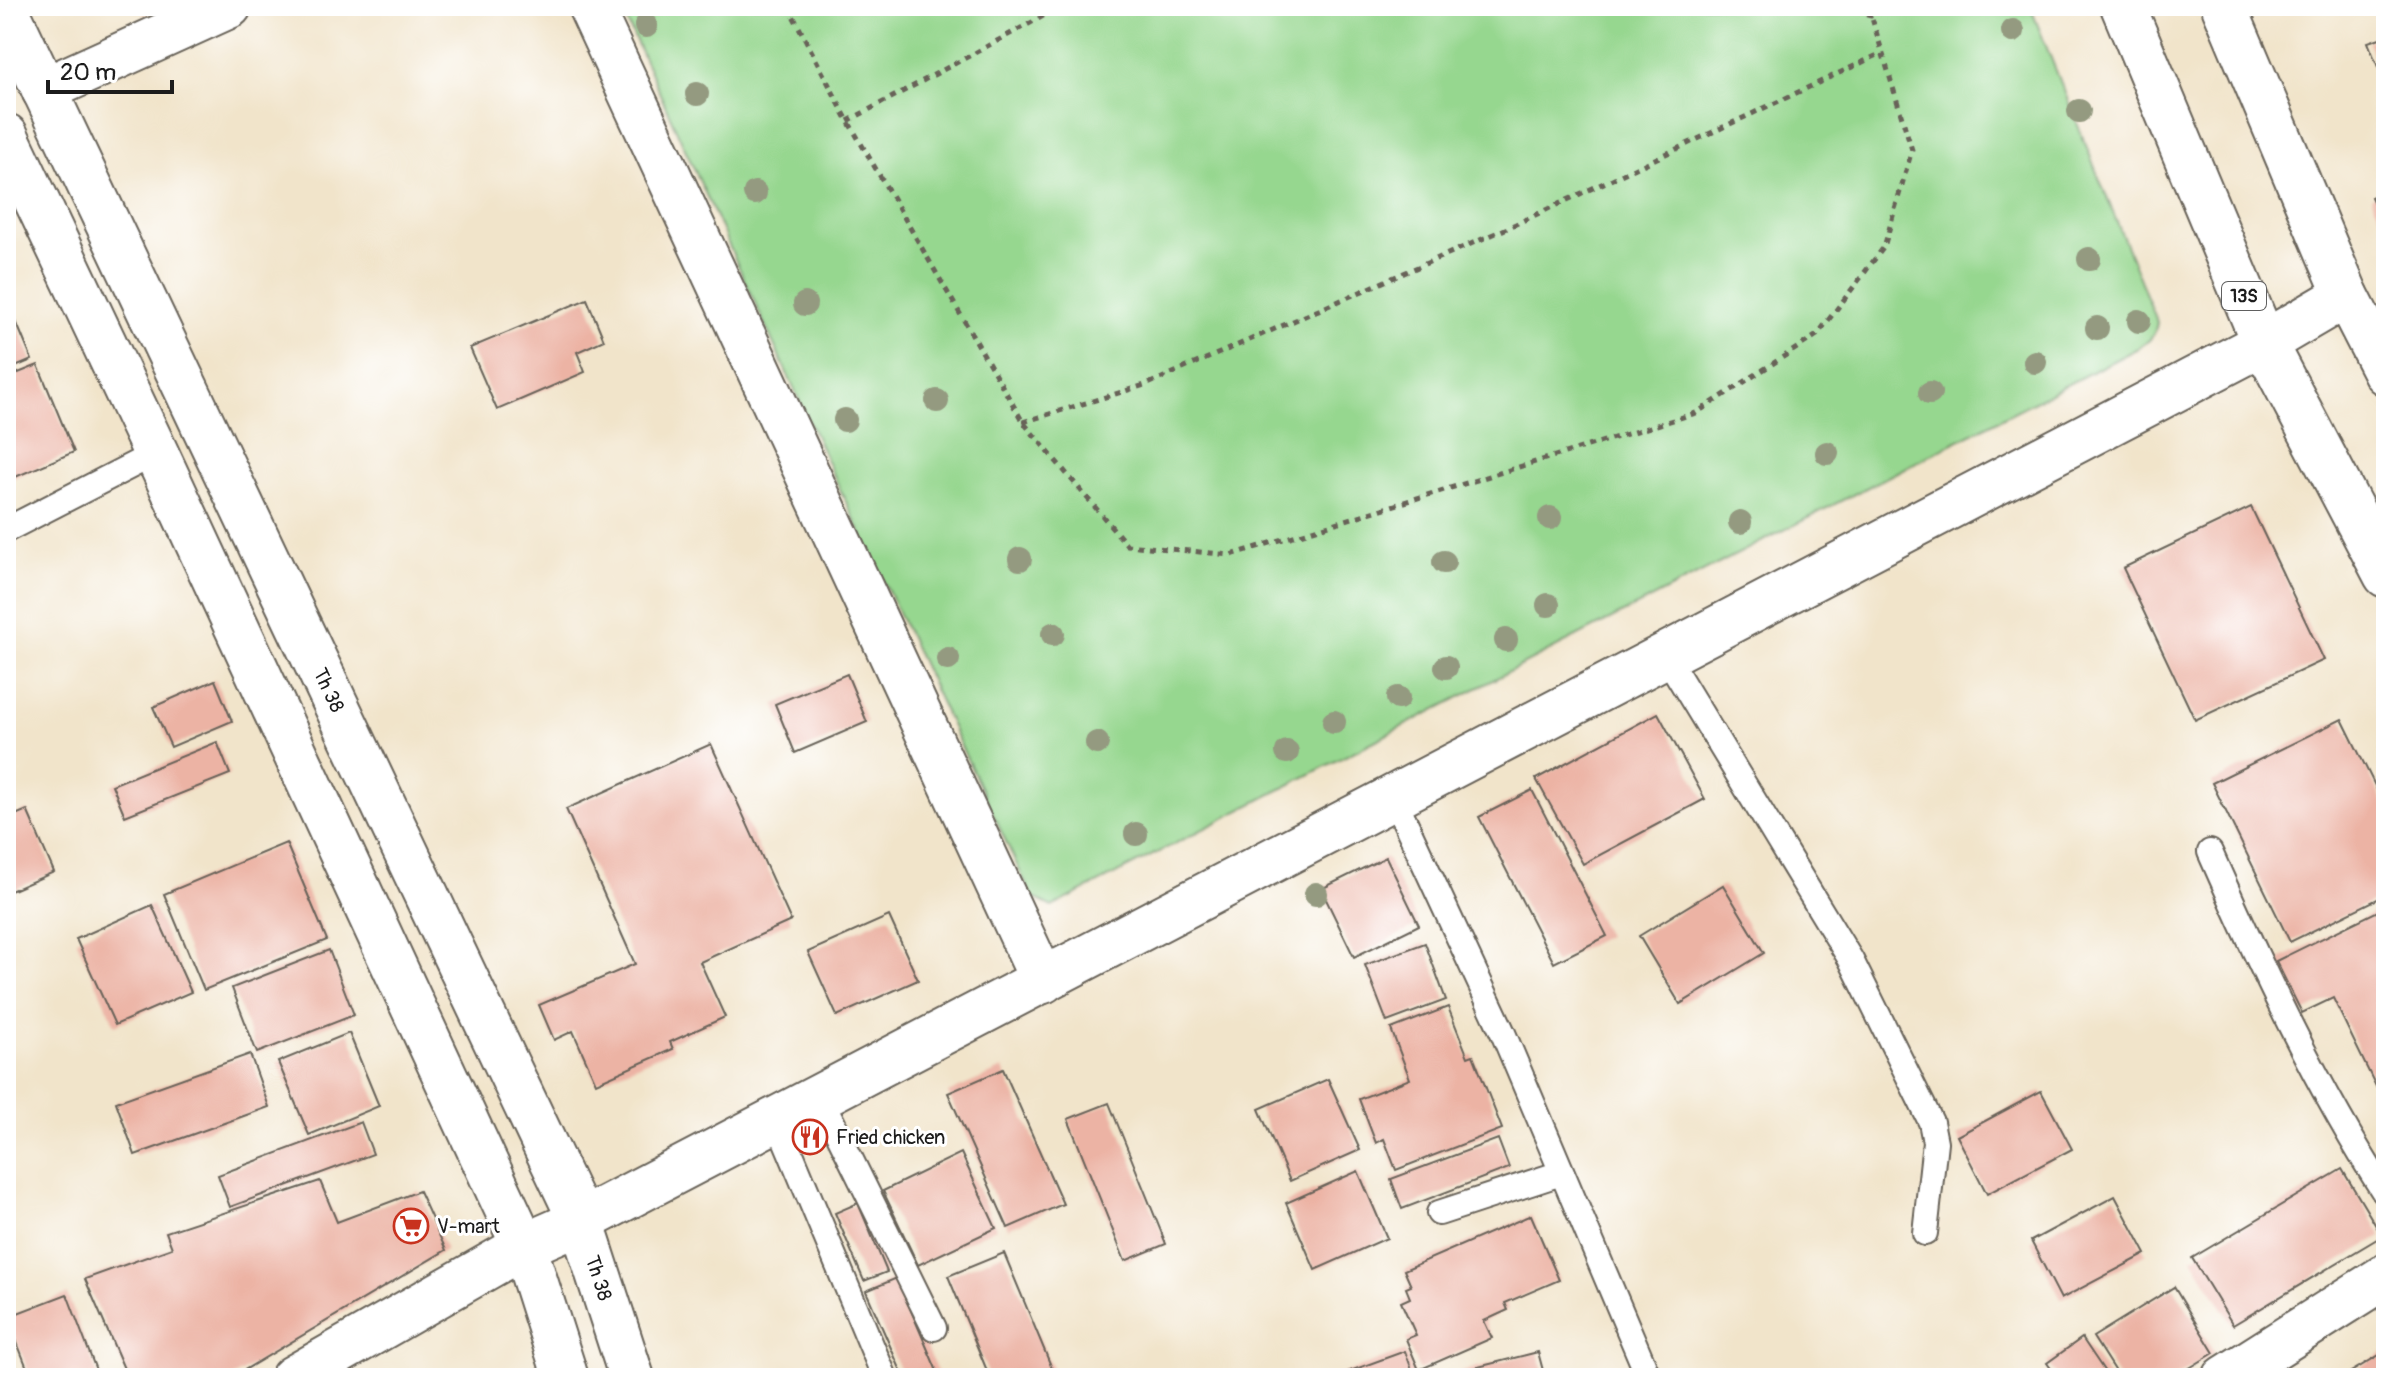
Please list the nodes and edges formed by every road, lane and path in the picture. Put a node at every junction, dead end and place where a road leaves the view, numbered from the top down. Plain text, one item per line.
1 (229, 6) edge
2 (590, 6) edge
3 (788, 6) edge
4 (1062, 6) edge
5 (1831, 6) edge
6 (1894, 6) edge
7 (2123, 6) edge
8 (2224, 6) edge
9 (6, 9) edge
10 (1871, 15) junction
11 (1882, 53) junction
12 (44, 90) junction
13 (848, 121) junction
14 (6, 136) edge
15 (2346, 295) junction
16 (2264, 343) junction
17 (2386, 373) edge
18 (1023, 422) junction
19 (156, 453) junction
20 (6, 530) edge
21 (2386, 575) edge
22 (1666, 656) junction
23 (1393, 796) junction
24 (2210, 852) dead end
25 (1043, 981) junction
26 (820, 1097) junction
27 (777, 1120) junction
28 (1561, 1173) junction
29 (2386, 1195) edge
30 (1439, 1213) dead end
31 (581, 1221) junction
32 (1925, 1233) dead end
33 (524, 1246) junction
34 (2386, 1276) edge
35 (934, 1328) dead end
36 (293, 1378) edge
37 (566, 1378) edge
38 (632, 1378) edge
39 (885, 1378) edge
40 (1649, 1378) edge
41 (2225, 1378) edge

1 - 12 main road
2 - 25 main road
3 - 13 path
4 - 13 path
5 - 10 path
6 - 10 path
7 - 16 main road, 13S
8 - 15 main road
9 - 12 main road, Th 38
10 - 11 path
11 - 18 path
11 - 18 path
12 - 31 main road, Th 38
13 - 18 path
14 - 19 main road
15 - 16 main road
15 - 17 main road
16 - 21 main road, 13S
16 - 22 main road
19 - 20 lane
19 - 33 main road
22 - 23 main road
22 - 32 lane
23 - 25 main road
23 - 28 lane
24 - 29 lane
25 - 26 main road
26 - 27 main road
26 - 35 lane
27 - 31 main road
27 - 39 lane
28 - 30 lane
28 - 40 lane
31 - 33 main road
31 - 38 main road, Th 38
33 - 36 main road
33 - 37 main road
34 - 41 main road

